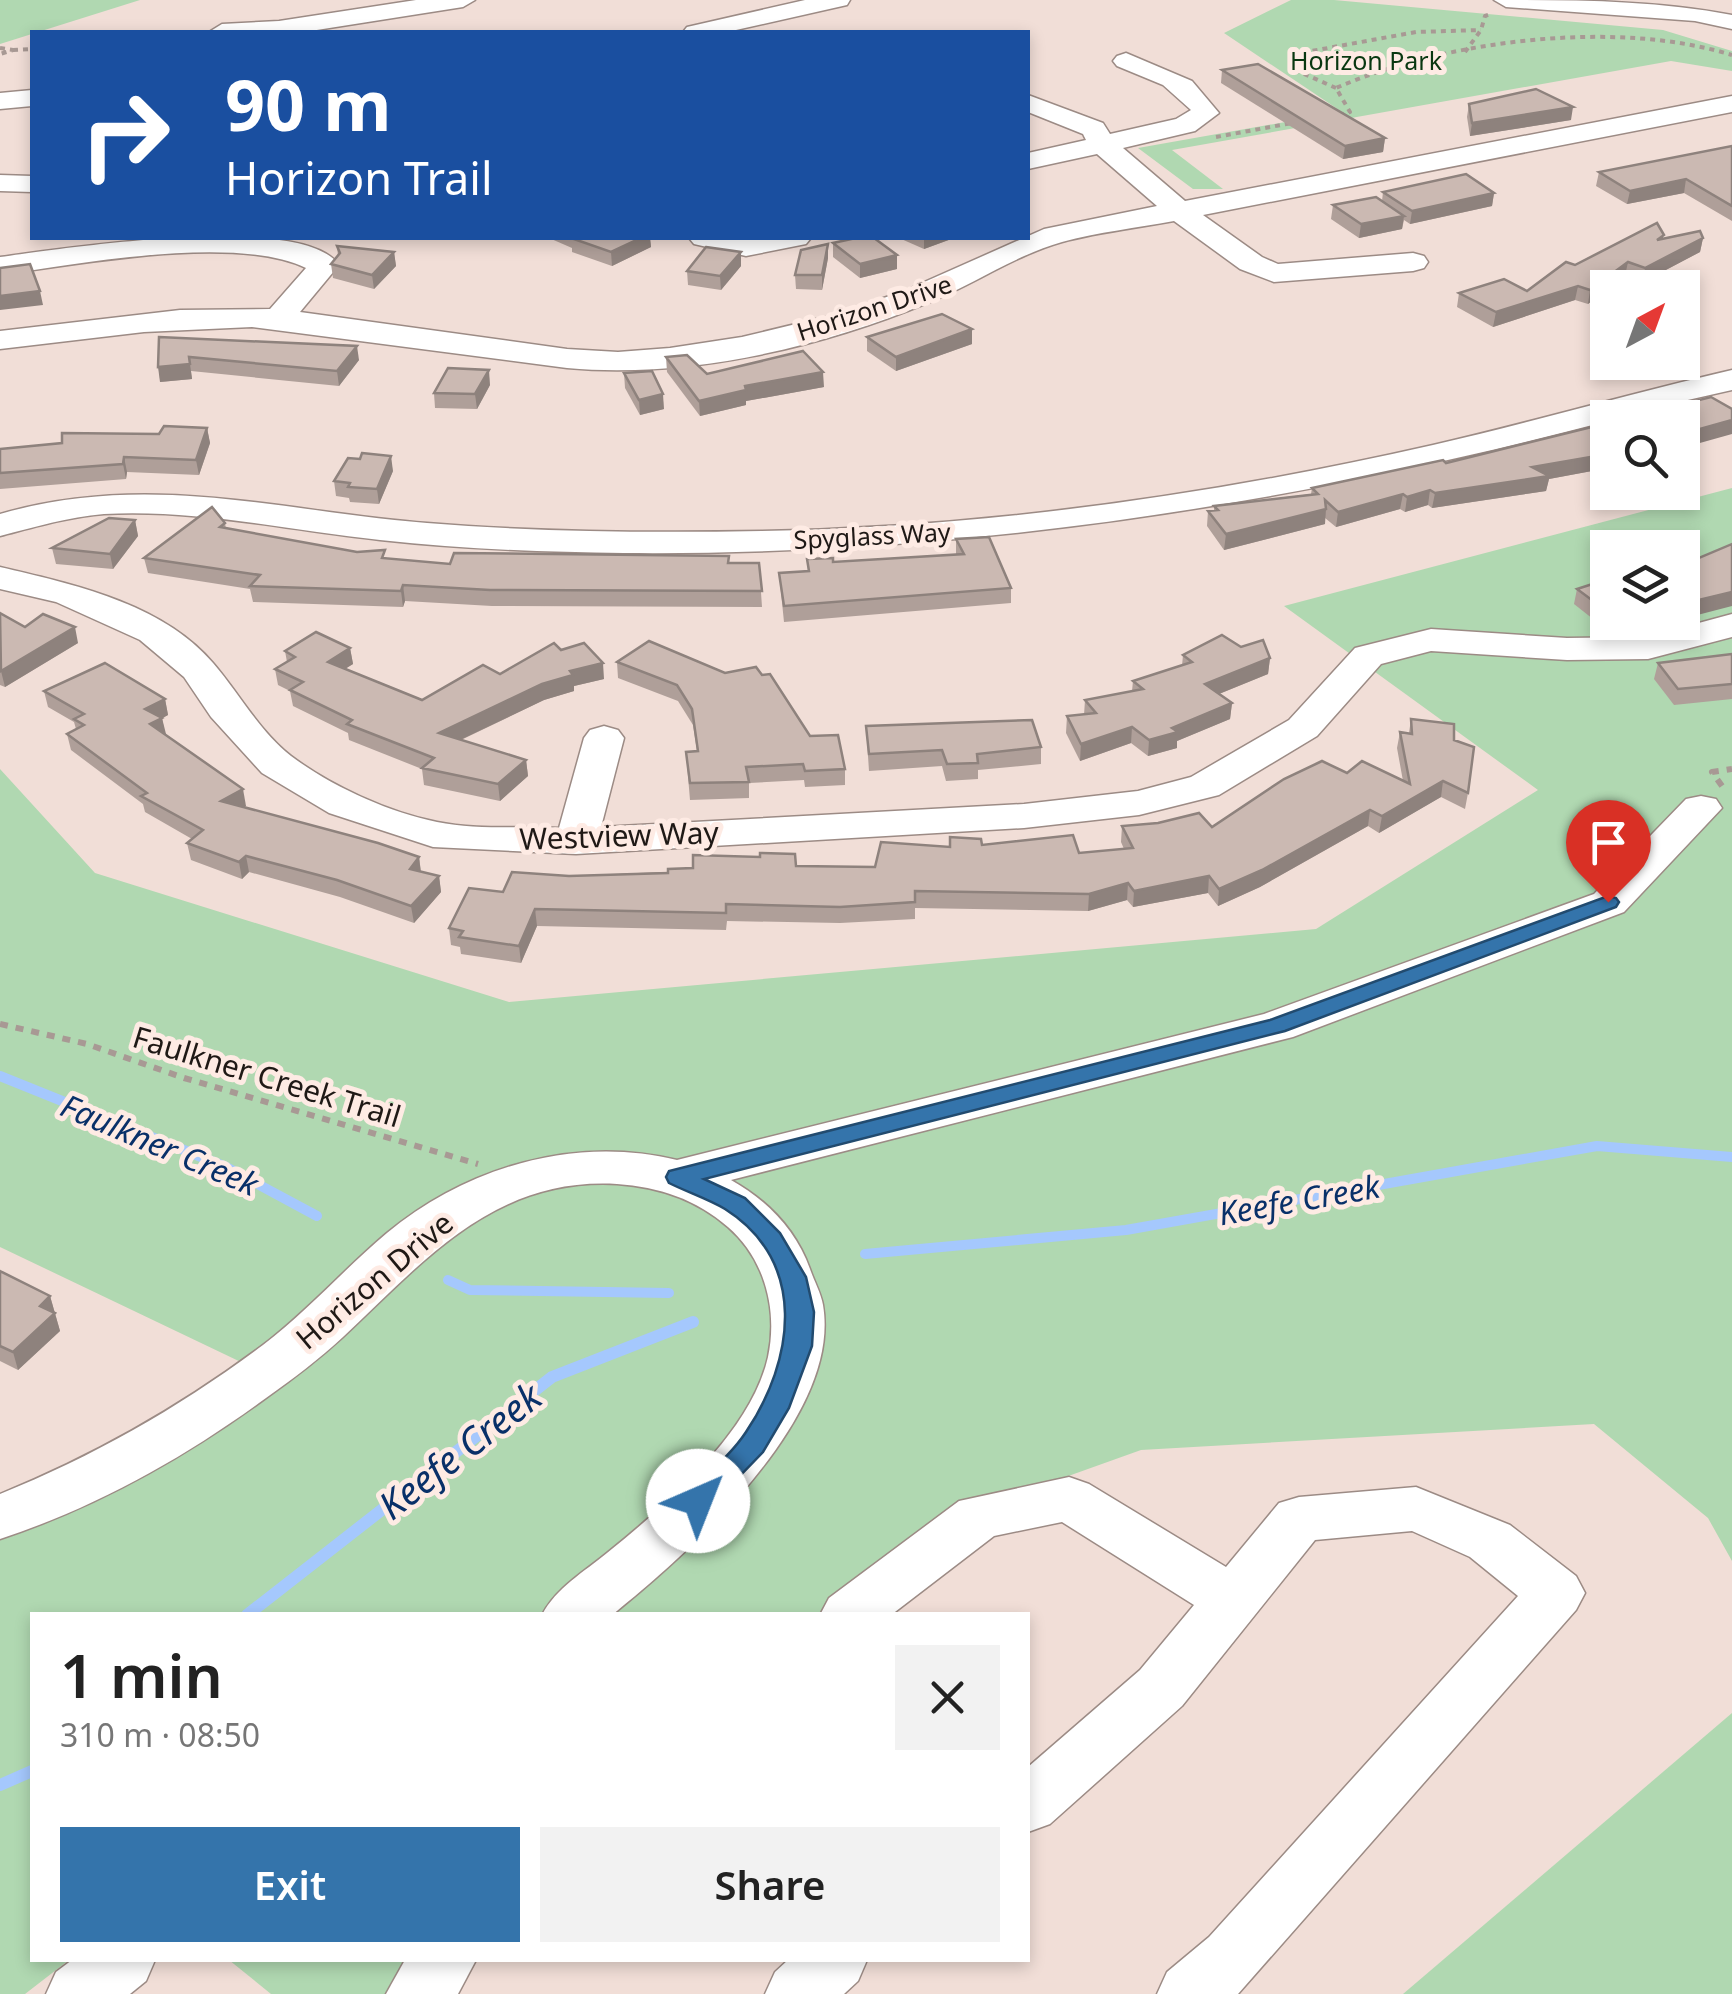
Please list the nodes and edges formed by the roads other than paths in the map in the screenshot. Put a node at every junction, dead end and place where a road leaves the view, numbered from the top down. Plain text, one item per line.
1 (463, 0) edge
2 (838, 0) edge
3 (1506, 0) edge
4 (1520, 1) edge
5 (1732, 22) edge
6 (260, 30) edge
7 (705, 30) edge
8 (1126, 61) dead end
9 (30, 98) edge
10 (0, 100) edge
11 (1030, 104) edge
12 (1732, 104) edge
13 (1102, 144) junction
14 (0, 158) edge
15 (30, 158) edge
16 (1030, 161) edge
17 (0, 174) edge
18 (30, 174) edge
19 (0, 182) edge
20 (30, 184) edge
21 (1179, 211) junction
22 (713, 240) edge
23 (785, 240) edge
24 (1413, 262) dead end
25 (0, 266) edge
26 (278, 320) junction
27 (0, 340) edge
28 (1732, 380) edge
29 (0, 525) edge
30 (0, 578) edge
31 (1732, 626) edge
32 (604, 738) dead end
33 (1701, 808) dead end
34 (576, 841) junction
35 (678, 1177) junction
36 (0, 1517) edge
37 (1235, 1601) junction
38 (575, 1612) edge
39 (853, 1612) edge
40 (1030, 1802) edge
41 (120, 1962) edge
42 (442, 1962) edge
43 (832, 1962) edge
44 (80, 1994) edge
45 (418, 1994) edge
46 (798, 1994) edge
47 (1190, 1994) edge

1 - 6 street
2 - 7 street
3 - 4 street
4 - 5 street
8 - 13 street
9 - 10 street
11 - 13 street
12 - 21 street, Horizon Drive
13 - 16 street
13 - 21 street
14 - 15 street
17 - 18 street
19 - 20 street
21 - 24 street
21 - 26 street, Horizon Drive
22 - 23 street
25 - 26 street
26 - 27 street, Horizon Drive
28 - 29 street, Spyglass Way
30 - 34 street, Westview Way
31 - 34 street, Westview Way
32 - 34 street
33 - 35 street
35 - 36 street, Horizon Drive
35 - 38 street, Horizon Drive
37 - 39 street
37 - 40 street
37 - 47 street
41 - 44 street
42 - 45 street
43 - 46 street

